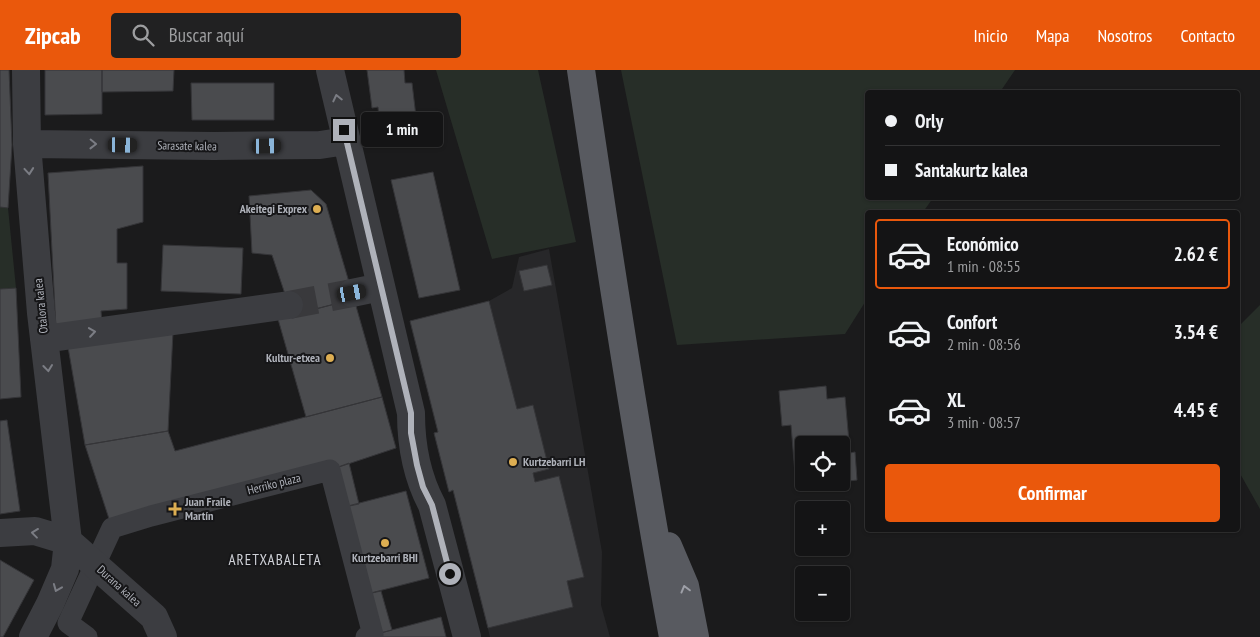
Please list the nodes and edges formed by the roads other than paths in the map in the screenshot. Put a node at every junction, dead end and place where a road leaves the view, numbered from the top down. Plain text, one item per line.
1 (26, 70) edge
2 (330, 70) edge
3 (581, 70) edge
4 (346, 142) junction
5 (27, 144) junction
6 (381, 287) junction
7 (352, 293) tunnel mouth
8 (289, 305) tunnel mouth
9 (44, 339) junction
10 (648, 499) junction
11 (0, 533) edge
12 (68, 541) junction
13 (95, 564) junction
14 (33, 637) edge
15 (87, 637) edge
16 (163, 637) edge
17 (366, 637) edge
18 (467, 637) edge
19 (674, 637) edge
20 (695, 637) edge

1 - 5 street, Otalora kalea
4 -> 2 street
3 - 10 main road
5 -> 4 street, Sarasate kalea
4 - 6 street
5 -> 9 street, Otalora kalea
6 - 7 street
6 - 18 street
9 -> 8 street
9 -> 12 street, Otalora kalea
10 - 19 main road
20 -> 10 main road
12 -> 11 street
12 - 13 street, Durana kalea
12 -> 14 street, Otalora kalea
13 - 15 street, Herriko plaza
13 - 16 street, Durana kalea
13 - 17 street, Herriko plaza

